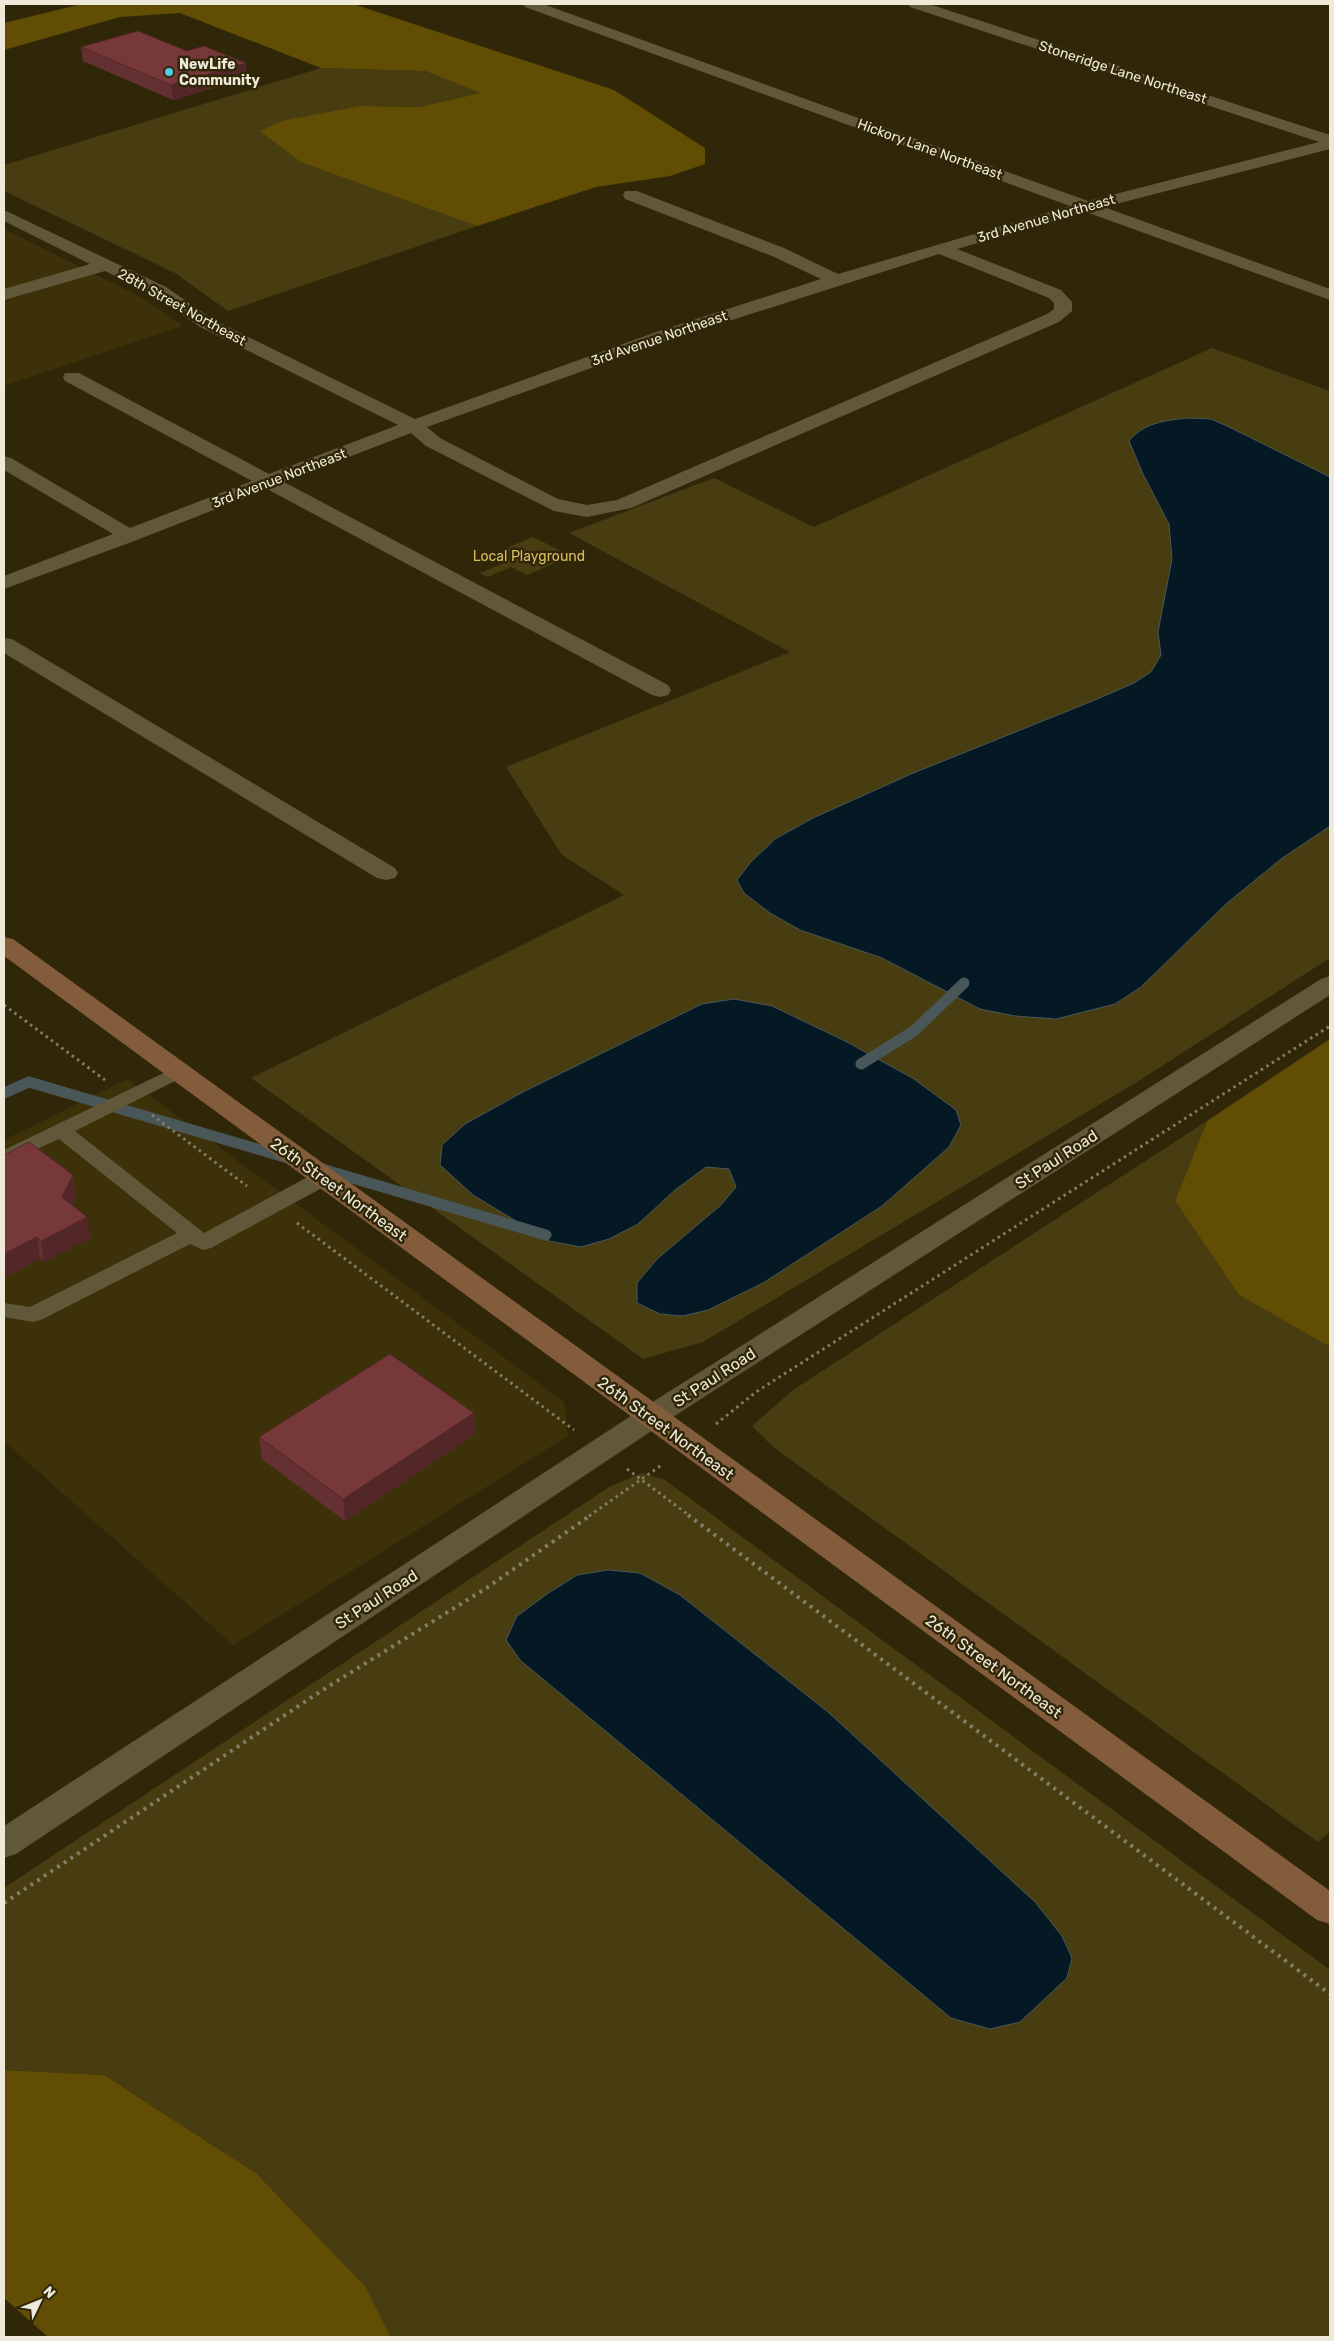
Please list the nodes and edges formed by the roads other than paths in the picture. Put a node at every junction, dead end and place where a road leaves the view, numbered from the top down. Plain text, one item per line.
1 (530, 4) edge
2 (915, 4) edge
3 (1330, 140) edge
4 (1330, 144) edge
5 (631, 195) dead end
6 (1087, 206) junction
7 (4, 215) edge
8 (939, 248) junction
9 (105, 265) junction
10 (837, 280) junction
11 (4, 295) edge
12 (1330, 295) edge
13 (72, 376) dead end
14 (414, 426) junction
15 (4, 462) edge
16 (269, 482) junction
17 (130, 536) junction
18 (4, 582) edge
19 (4, 644) edge
20 (660, 690) dead end
21 (386, 873) dead end
22 (4, 944) edge
23 (1330, 984) edge
24 (178, 1072) junction
25 (60, 1130) junction
26 (4, 1158) edge
27 (323, 1178) junction
28 (192, 1234) junction
29 (4, 1310) edge
30 (651, 1417) junction
31 (4, 1844) edge
32 (1330, 1910) edge

1 - 6 street, Hickory Lane Northeast
2 - 3 street, Stoneridge Lane Northeast
4 - 6 street, 3rd Avenue Northeast
5 - 10 street
6 - 8 street, 3rd Avenue Northeast
6 - 12 street, Hickory Lane Northeast
7 - 9 street, 28th Street Northeast
8 - 10 street, 3rd Avenue Northeast
8 - 14 street, 28th Street Northeast
9 - 11 street
9 - 14 street, 28th Street Northeast
10 - 14 street, 3rd Avenue Northeast
13 - 16 street
14 - 16 street, 3rd Avenue Northeast
15 - 17 street
16 - 17 street, 3rd Avenue Northeast
16 - 20 street
17 - 18 street, 3rd Avenue Northeast
19 - 21 street
22 - 24 main road, 26th Street Northeast
23 - 30 street, St Paul Road
24 - 25 lane
24 - 27 main road, 26th Street Northeast
25 - 26 lane
25 - 28 lane
27 - 28 lane
27 - 30 main road, 26th Street Northeast
28 - 29 lane
30 - 31 street, St Paul Road
30 - 32 main road, 26th Street Northeast

